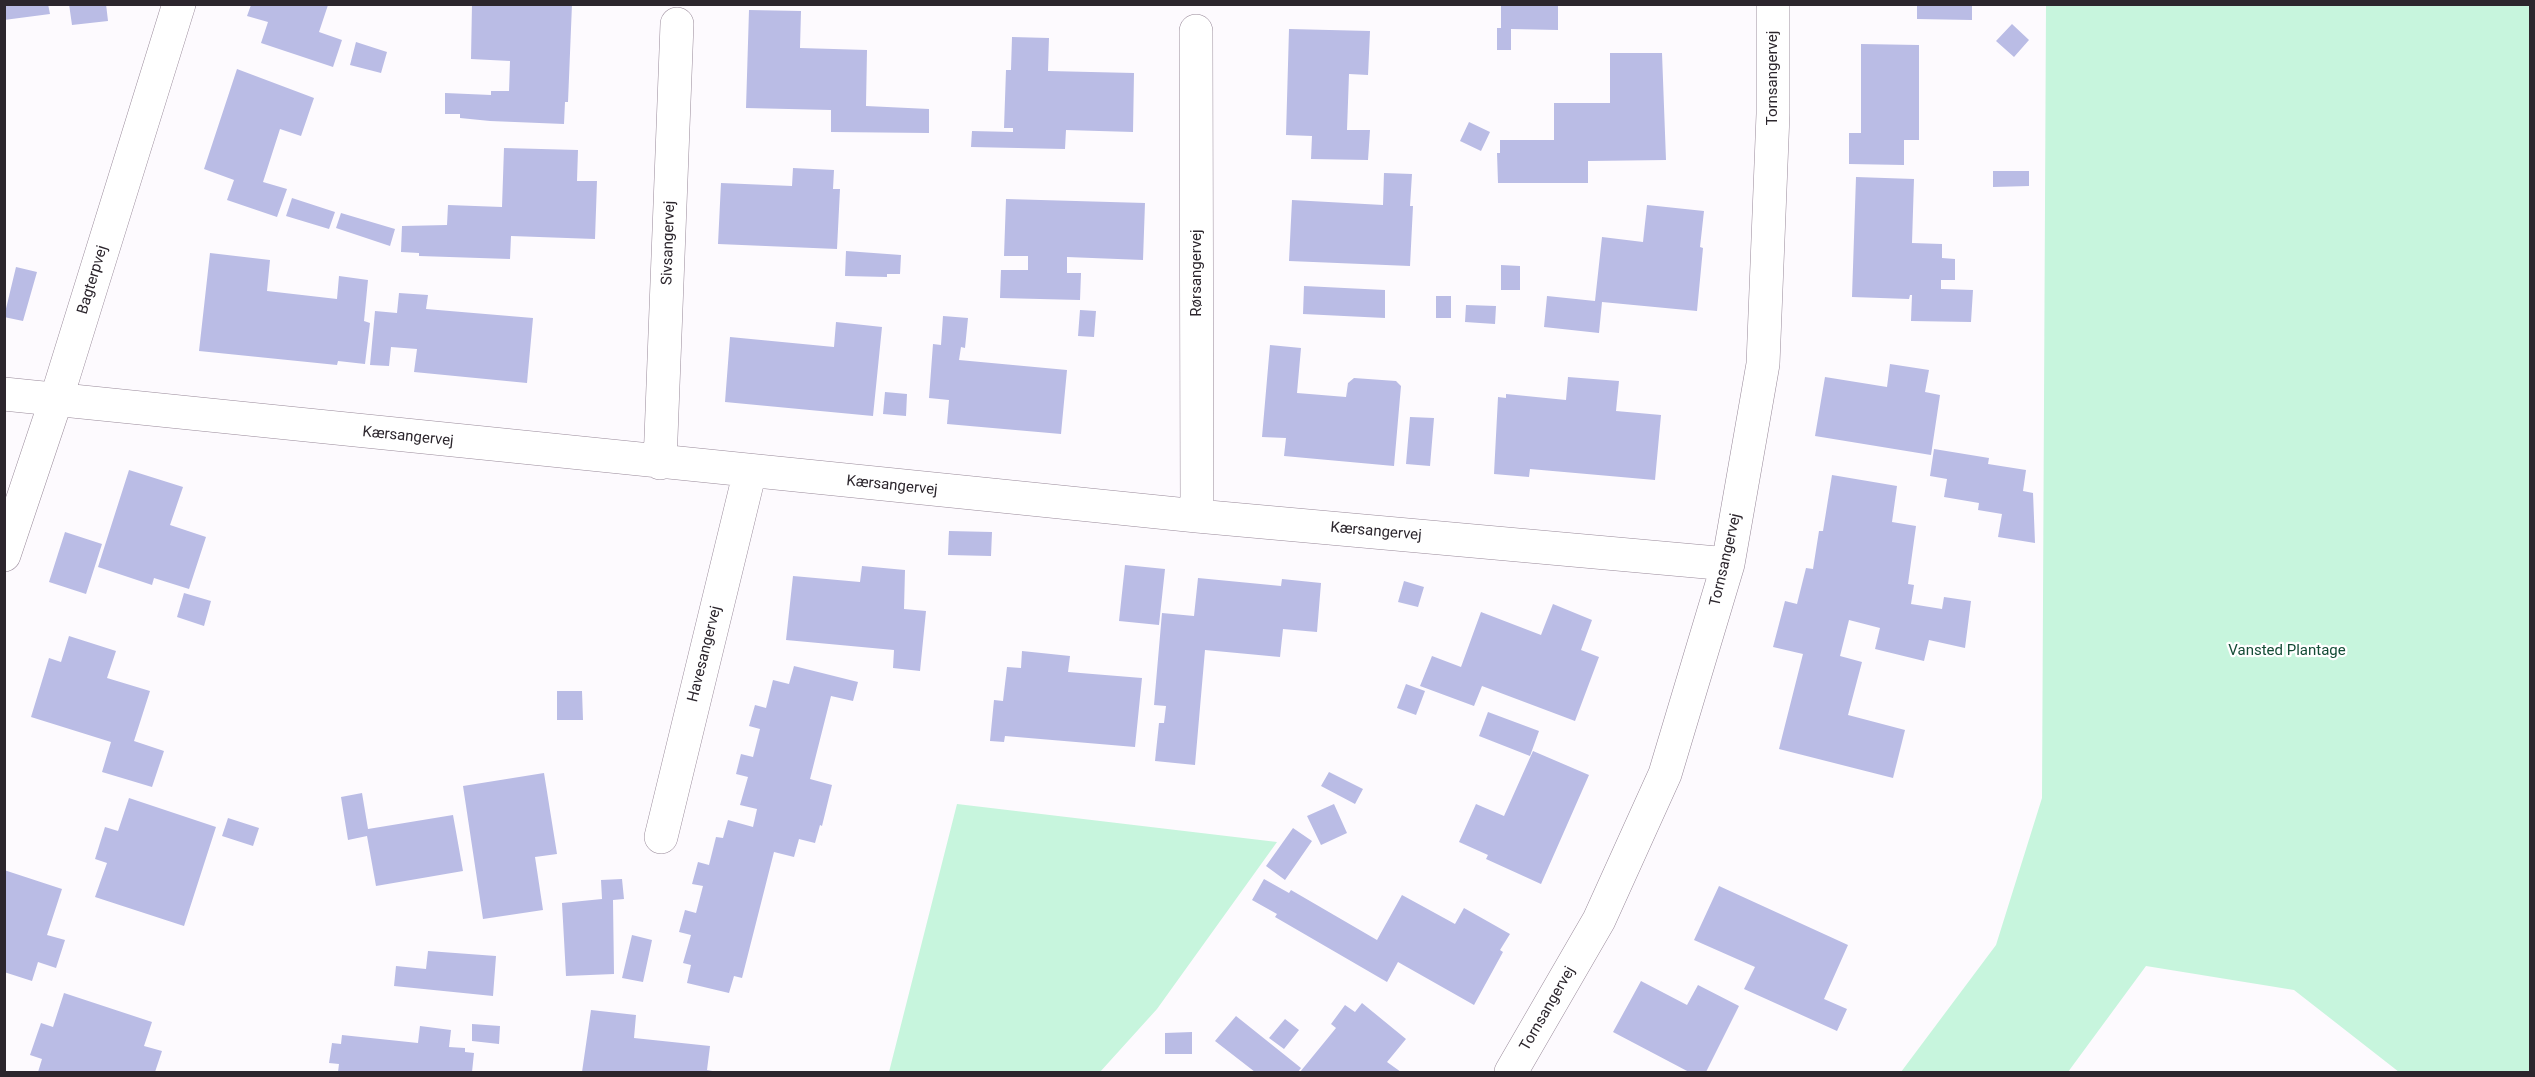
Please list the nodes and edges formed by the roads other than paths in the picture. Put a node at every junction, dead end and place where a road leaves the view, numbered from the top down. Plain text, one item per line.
1 (179, 4) edge
2 (1773, 4) edge
3 (677, 24) dead end
4 (1196, 31) dead end
5 (4, 394) edge
6 (56, 400) junction
7 (660, 463) junction
8 (750, 471) junction
9 (1197, 516) junction
10 (4, 555) edge
11 (1728, 564) junction
12 (661, 837) dead end
13 (1511, 1072) edge

1 - 6 street, Bagterpvej
2 - 11 street, Tornsangervej
3 - 7 street, Sivsangervej
4 - 9 street, Rørsangervej
5 - 6 street, Kærsangervej
6 - 7 street, Kærsangervej
6 - 10 street, Bagterpvej
7 - 8 street, Kærsangervej
8 - 9 street, Kærsangervej
8 - 12 street, Havesangervej
9 - 11 street, Kærsangervej
11 - 13 street, Tornsangervej

